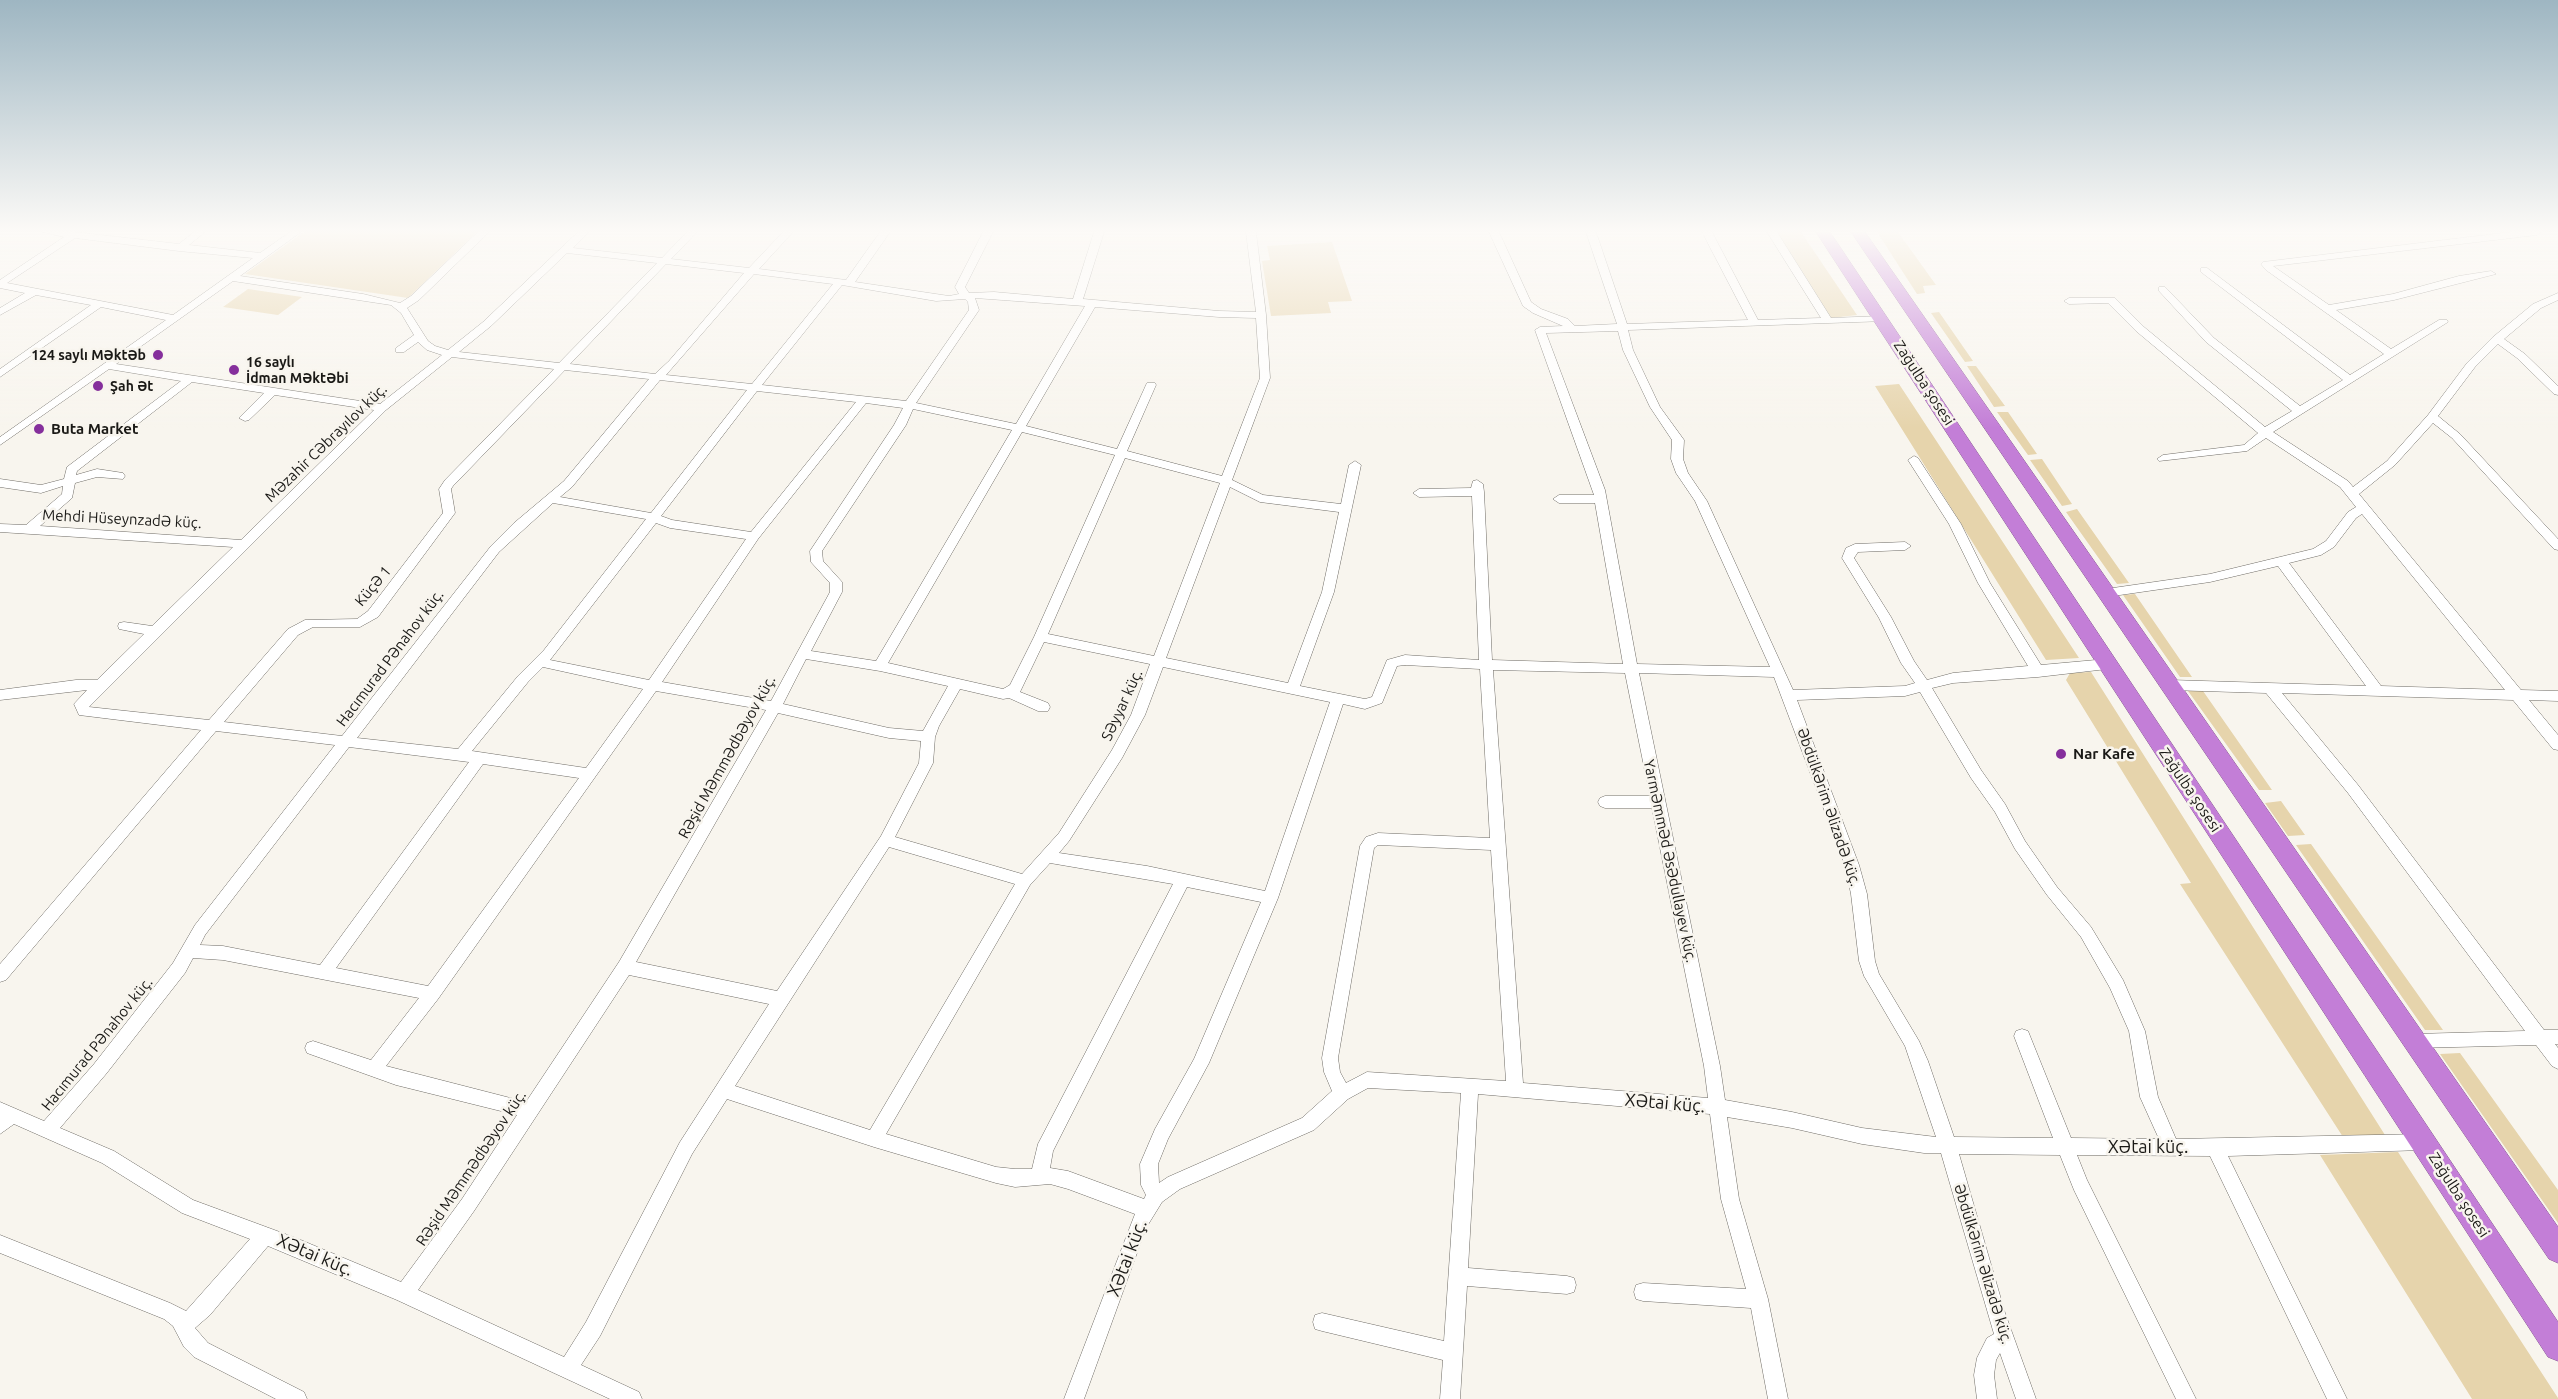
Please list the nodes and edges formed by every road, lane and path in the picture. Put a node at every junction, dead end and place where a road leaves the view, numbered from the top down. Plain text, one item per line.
1 (25, 297) edge
2 (66, 297) edge
3 (204, 297) edge
4 (365, 297) edge
5 (416, 297) edge
6 (517, 297) edge
7 (630, 297) edge
8 (728, 297) edge
9 (832, 297) edge
10 (932, 297) edge
11 (959, 297) edge
12 (968, 297) edge
13 (1021, 297) edge
14 (1078, 297) edge
15 (1259, 297) edge
16 (1524, 297) edge
17 (1612, 297) edge
18 (1741, 297) edge
19 (1813, 297) edge
20 (1867, 297) edge
21 (1903, 297) edge
22 (2170, 297) edge
23 (2240, 297) edge
24 (2310, 297) edge
25 (2392, 297) edge
26 (2555, 297) edge
27 (2069, 300) dead end
28 (1077, 302) junction
29 (1092, 303) junction
30 (99, 304) junction
31 (401, 307) junction
32 (2326, 309) junction
33 (0, 312) edge
34 (1261, 315) junction
35 (174, 318) junction
36 (1882, 319) junction
37 (1828, 321) junction
38 (2443, 322) dead end
39 (1755, 324) junction
40 (1572, 329) junction
41 (1622, 329) junction
42 (419, 337) junction
43 (2497, 339) junction
44 (400, 350) dead end
45 (452, 354) junction
46 (2391, 354) junction
47 (106, 366) junction
48 (565, 366) junction
49 (0, 374) edge
50 (659, 376) junction
51 (190, 379) junction
52 (2350, 380) junction
53 (1151, 385) dead end
54 (755, 387) junction
55 (2558, 392) edge
56 (271, 393) junction
57 (864, 399) junction
58 (909, 405) junction
59 (382, 408) junction
60 (2299, 411) junction
61 (2432, 417) junction
62 (245, 418) dead end
63 (1020, 428) junction
64 (2264, 433) junction
65 (0, 442) edge
66 (1123, 453) junction
67 (2163, 459) dead end
68 (1914, 460) dead end
69 (1355, 465) dead end
70 (119, 476) dead end
71 (1227, 481) junction
72 (69, 482) junction
73 (0, 483) edge
74 (1419, 493) dead end
75 (2352, 493) junction
76 (551, 499) junction
77 (1559, 499) dead end
78 (1600, 499) junction
79 (2363, 508) junction
80 (1347, 509) junction
81 (652, 518) junction
82 (28, 530) junction
83 (3, 531) edge
84 (754, 536) junction
85 (242, 544) junction
86 (1905, 546) dead end
87 (2558, 546) edge
88 (2282, 562) junction
89 (2106, 593) junction
90 (124, 626) dead end
91 (154, 631) junction
92 (1040, 637) junction
93 (802, 654) junction
94 (1160, 660) junction
95 (540, 662) junction
96 (1486, 664) junction
97 (2108, 664) junction
98 (880, 666) junction
99 (1631, 669) junction
100 (1780, 672) junction
101 (2038, 672) junction
102 (957, 682) junction
103 (653, 685) junction
104 (2170, 685) junction
105 (98, 686) junction
106 (1924, 686) junction
107 (2270, 688) junction
108 (1292, 690) junction
109 (2378, 692) junction
110 (1010, 693) junction
111 (0, 694) edge
112 (1789, 695) junction
113 (2516, 696) junction
114 (2558, 696) edge
115 (1338, 699) junction
116 (774, 707) junction
117 (1043, 707) dead end
118 (214, 725) junction
119 (928, 737) junction
120 (348, 742) junction
121 (2558, 745) edge
122 (461, 755) junction
123 (480, 757) junction
124 (588, 774) junction
125 (1605, 802) dead end
126 (1658, 802) junction
127 (886, 840) junction
128 (1497, 844) junction
129 (1047, 856) junction
130 (1183, 879) junction
131 (1025, 881) junction
132 (1270, 898) junction
133 (188, 951) junction
134 (626, 967) junction
135 (324, 973) junction
136 (0, 975) edge
137 (432, 994) junction
138 (781, 999) junction
139 (2022, 1036) dead end
140 (2539, 1037) junction
141 (2558, 1037) edge
142 (2414, 1041) junction
143 (313, 1048) dead end
144 (2558, 1061) edge
145 (374, 1069) junction
146 (1470, 1086) junction
147 (723, 1090) junction
148 (1515, 1090) junction
149 (1342, 1093) junction
150 (1717, 1107) junction
151 (531, 1112) junction
152 (4, 1117) edge
153 (48, 1129) junction
154 (874, 1140) junction
155 (2424, 1142) junction
156 (1948, 1146) junction
157 (2065, 1147) junction
158 (2171, 1148) junction
159 (2215, 1148) junction
160 (1040, 1175) junction
161 (1151, 1203) junction
162 (265, 1235) junction
163 (0, 1244) edge
164 (2558, 1250) edge
165 (1457, 1276) junction
166 (1567, 1285) dead end
167 (1643, 1292) dead end
168 (404, 1293) junction
169 (1759, 1299) junction
170 (1322, 1322) dead end
171 (184, 1326) junction
172 (2004, 1338) junction
173 (2558, 1347) edge
174 (1452, 1352) junction
175 (568, 1369) junction
176 (607, 1394) edge
177 (297, 1399) edge
178 (632, 1399) edge
179 (1074, 1399) edge
180 (1450, 1399) edge
181 (1778, 1399) edge
182 (1987, 1399) edge
183 (2026, 1399) edge
184 (2186, 1399) edge
185 (2337, 1399) edge

1 - 33 street
2 - 30 street
3 - 35 street
4 - 31 street
5 - 31 street
6 - 45 street, Məzahir Cəbrayılov küç.
7 - 48 street, Küçə 1
8 - 50 street, Hacımurad Pənahov küç.
9 - 54 street
10 - 11 street
12 - 58 street, Rəşid Məmmədbəyov küç.
13 - 28 street
14 - 28 street
15 - 34 street, Səyyar küç.
16 - 40 street
17 - 41 street, Əbdülkərim Əlizadə küç.
18 - 39 street
19 - 37 street
20 - 36 highway, Zağulba şosesi
21 - 89 highway, Zağulba şosesi
22 - 60 street
23 - 52 street
24 - 32 street
25 - 32 street
26 - 43 street
27 - 64 street
28 - 29 street
29 - 34 street
29 - 63 street
30 - 35 street
30 - 49 street
31 - 42 street
32 - 46 street
34 - 71 street, Səyyar küç.
35 - 47 street
36 - 37 street
36 - 97 highway, Zağulba şosesi
37 - 39 street
38 - 46 street
39 - 41 street
40 - 41 street
40 - 78 street, Yarməmməd Əsədullayev küç.
41 - 100 street, Əbdülkərim Əlizadə küç.
42 - 44 street
42 - 45 street
43 - 55 street
43 - 61 street
45 - 48 street
45 - 59 street, Məzahir Cəbrayılov küç.
46 - 52 street
47 - 51 street
47 - 65 street
48 - 50 street
48 - 118 street, Küçə 1
50 - 54 street
50 - 76 street, Hacımurad Pənahov küç.
51 - 56 street
51 - 72 street
52 - 60 street
53 - 66 street
54 - 57 street
54 - 81 street
56 - 59 street
56 - 62 street
57 - 58 street
57 - 84 street
58 - 63 street
58 - 93 street, Rəşid Məmmədbəyov küç.
59 - 85 street, Məzahir Cəbrayılov küç.
60 - 64 street
61 - 75 street
61 - 87 street
63 - 66 street
63 - 98 street
64 - 67 street
64 - 75 street
66 - 71 street
66 - 92 street
68 - 101 street
69 - 80 street
70 - 72 street
71 - 80 street
71 - 94 street, Səyyar küç.
72 - 73 street
72 - 82 street
74 - 96 street
75 - 79 street
76 - 81 street
76 - 120 street, Hacımurad Pənahov küç.
77 - 78 street
78 - 99 street, Yarməmməd Əsədullayev küç.
79 - 88 street
79 - 113 street
80 - 108 street
81 - 84 street
81 - 95 street
82 - 83 street, Mehdi Hüseynzadə küç.
82 - 85 street, Mehdi Hüseynzadə küç.
84 - 103 street
85 - 91 street, Məzahir Cəbrayılov küç.
86 - 106 street
88 - 89 street
88 - 109 street
89 - 104 highway, Zağulba şosesi
90 - 91 street
91 - 105 street, Məzahir Cəbrayılov küç.
92 - 94 street
92 - 110 street
93 - 98 street
93 - 116 street, Rəşid Məmmədbəyov küç.
94 - 108 street
94 - 129 street, Səyyar küç.
95 - 103 street
95 - 122 street
96 - 99 street
96 - 115 street
96 - 128 street
97 - 101 street
97 - 155 highway, Zağulba şosesi
98 - 102 street
99 - 100 street
99 - 126 street, Yarməmməd Əsədullayev küç.
100 - 112 street, Əbdülkərim Əlizadə küç.
101 - 106 street
102 - 110 street
102 - 119 street
103 - 116 street
103 - 124 street
104 - 107 street
104 - 142 highway, Zağulba şosesi
105 - 111 street
105 - 118 street, Məzahir Cəbrayılov küç.
106 - 112 street
106 - 158 street
107 - 109 street
107 - 140 street
108 - 115 street
109 - 113 street
110 - 117 street
112 - 156 street, Əbdülkərim Əlizadə küç.
113 - 114 street
113 - 121 street
115 - 132 street
116 - 119 street
116 - 134 street, Rəşid Məmmədbəyov küç.
118 - 120 street
118 - 136 street, Küçə 1
119 - 127 street
120 - 122 street
120 - 133 street, Hacımurad Pənahov küç.
122 - 123 street
123 - 124 street
123 - 135 street
124 - 137 street
125 - 126 street
126 - 150 street, Yarməmməd Əsədullayev küç.
127 - 131 street
127 - 138 street
128 - 148 street
128 - 149 street
129 - 130 street
129 - 131 street, Səyyar küç.
130 - 132 street
130 - 160 street
131 - 154 street, Səyyar küç.
132 - 161 street
133 - 135 street
133 - 153 street, Hacımurad Pənahov küç.
134 - 138 street
134 - 151 street, Rəşid Məmmədbəyov küç.
135 - 137 street
137 - 145 street
138 - 147 street
139 - 157 street
140 - 141 street
140 - 142 street
140 - 144 street
142 - 164 highway, Zağulba şosesi
143 - 145 street
145 - 151 street
146 - 148 street, Xətai küç.
146 - 149 street, Xətai küç.
146 - 165 street
147 - 154 street
147 - 175 street
148 - 150 street, Xətai küç.
149 - 161 street, Xətai küç.
150 - 156 street, Xətai küç.
150 - 169 street, Yarməmməd Əsədullayev küç.
151 - 168 street, Rəşid Məmmədbəyov küç.
152 - 153 street, Xətai küç.
153 - 162 street, Xətai küç.
154 - 160 street
155 - 159 street, Xətai küç.
155 - 173 highway, Zağulba şosesi
156 - 157 street, Xətai küç.
156 - 172 street, Əbdülkərim Əlizadə küç.
157 - 158 street, Xətai küç.
157 - 184 street
158 - 159 street, Xətai küç.
159 - 185 street
160 - 161 street
161 - 179 street, Xətai küç.
162 - 168 street, Xətai küç.
162 - 171 street
163 - 171 street
165 - 166 street
165 - 174 street
167 - 169 street
168 - 175 street, Xətai küç.
169 - 181 street, Yarməmməd Əsədullayev küç.
170 - 174 street
171 - 177 street
172 - 182 street
172 - 183 street, Əbdülkərim Əlizadə küç.
174 - 180 street
175 - 176 street, Xətai küç.
176 - 178 street, Xətai küç.

